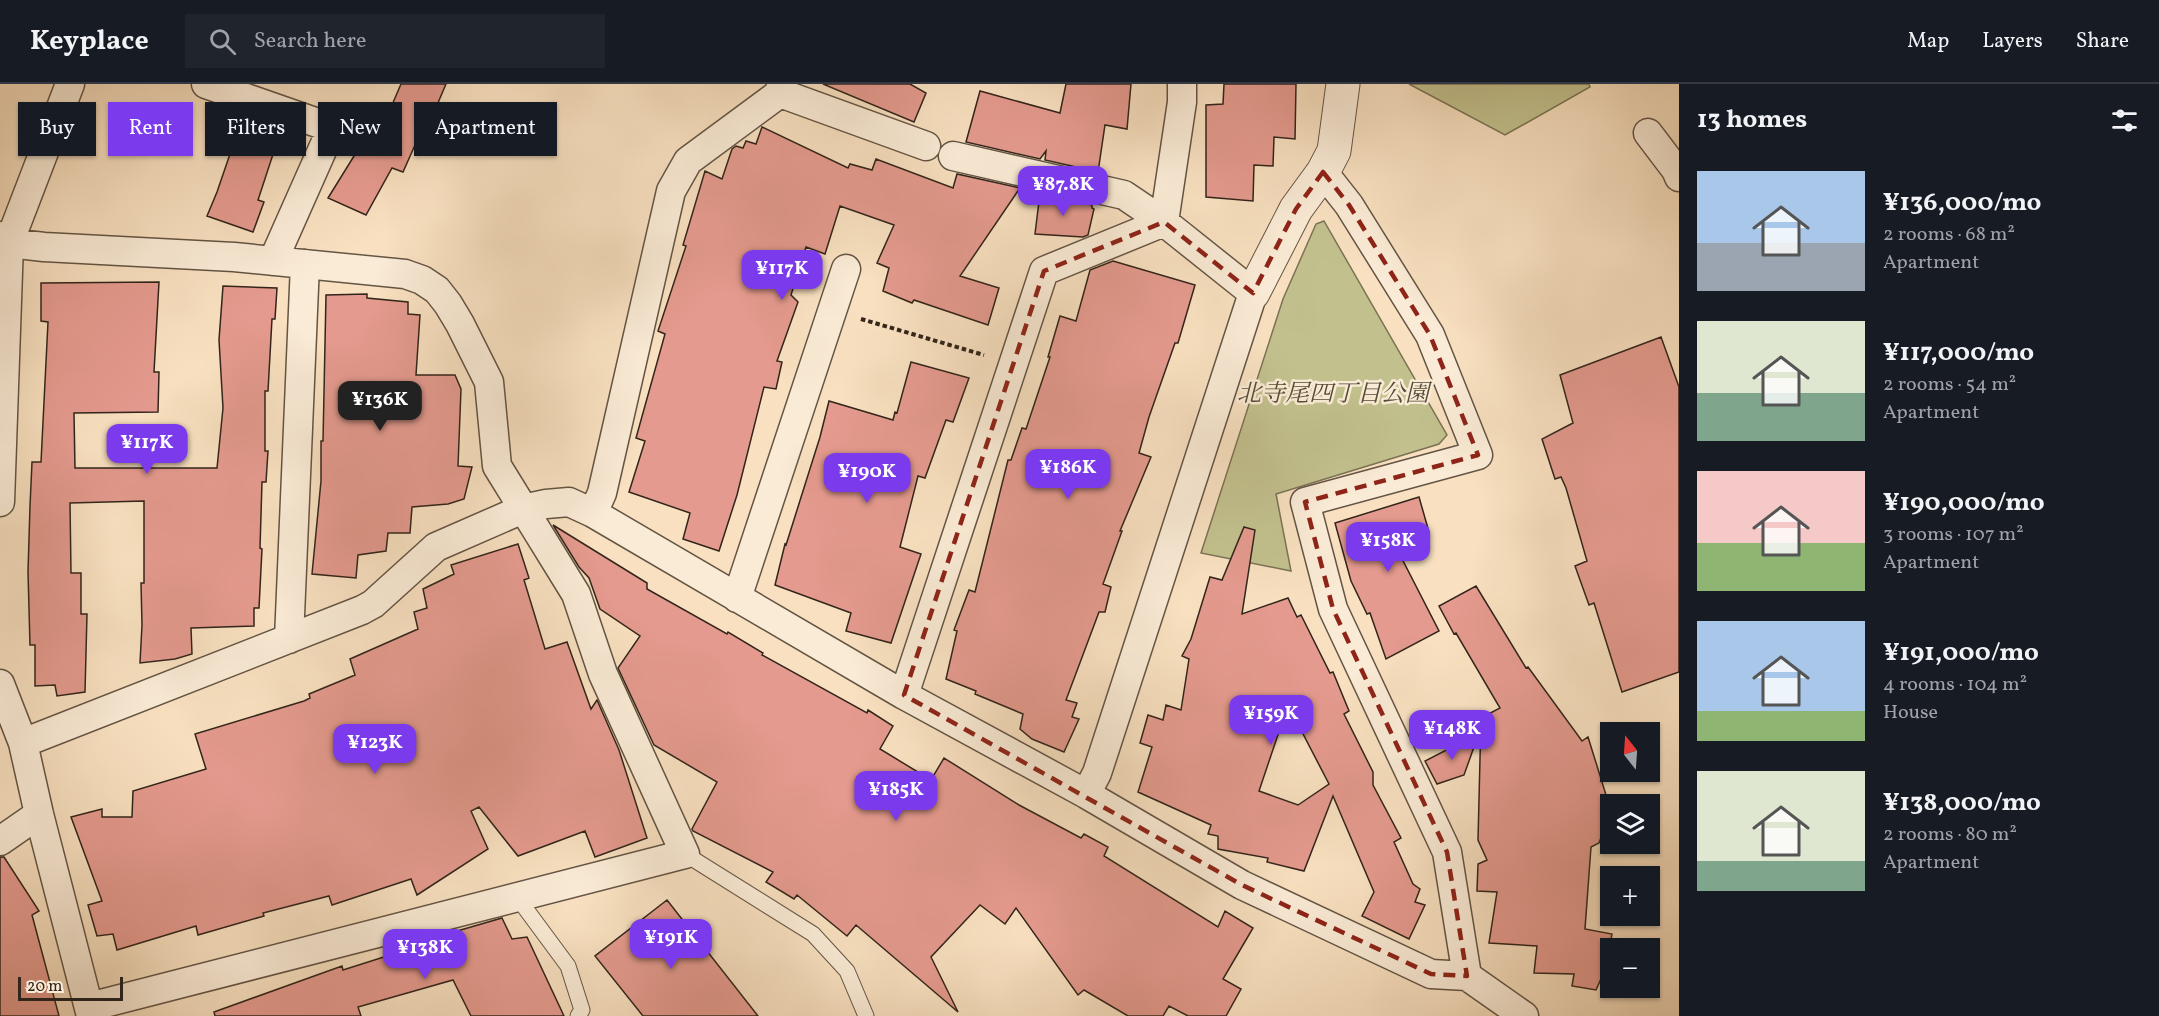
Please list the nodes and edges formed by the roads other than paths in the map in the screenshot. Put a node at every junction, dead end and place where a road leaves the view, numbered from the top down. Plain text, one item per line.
1 (70, 84) edge
2 (206, 84) edge
3 (1182, 84) edge
4 (1343, 84) edge
5 (780, 88) edge
6 (1648, 133) dead end
7 (926, 146) dead end
8 (953, 156) dead end
9 (1323, 172) junction
10 (1679, 177) edge
11 (1164, 222) junction
12 (4, 240) edge
13 (273, 261) junction
14 (305, 264) junction
15 (846, 269) dead end
16 (1253, 293) junction
17 (0, 502) edge
18 (523, 509) junction
19 (592, 513) junction
20 (736, 598) junction
21 (289, 639) junction
22 (0, 684) edge
23 (904, 695) junction
24 (23, 743) junction
25 (1086, 794) junction
26 (39, 814) junction
27 (0, 841) edge
28 (685, 854) junction
29 (518, 897) junction
30 (1467, 976) junction
31 (90, 1012) edge
32 (578, 1016) edge
33 (866, 1016) edge
34 (1524, 1016) edge

1 - 12 street
2 - 13 street
3 - 11 street
4 - 9 street
5 - 7 street
5 - 19 street
6 - 10 street
8 - 11 street
9 - 16 street
9 - 30 street
11 - 16 street
11 - 23 street
12 - 13 street
12 - 17 street
13 - 14 street
14 - 18 street
14 - 21 street
15 - 20 street
16 - 25 street
18 - 19 street
18 - 21 street
18 - 28 street
19 - 20 street
20 - 23 street
21 - 24 street
22 - 24 street
23 - 25 street
24 - 26 street
25 - 30 street
26 - 27 street
26 - 31 street
28 - 29 street
28 - 33 lane
29 - 31 street
29 - 32 lane
30 - 34 street

